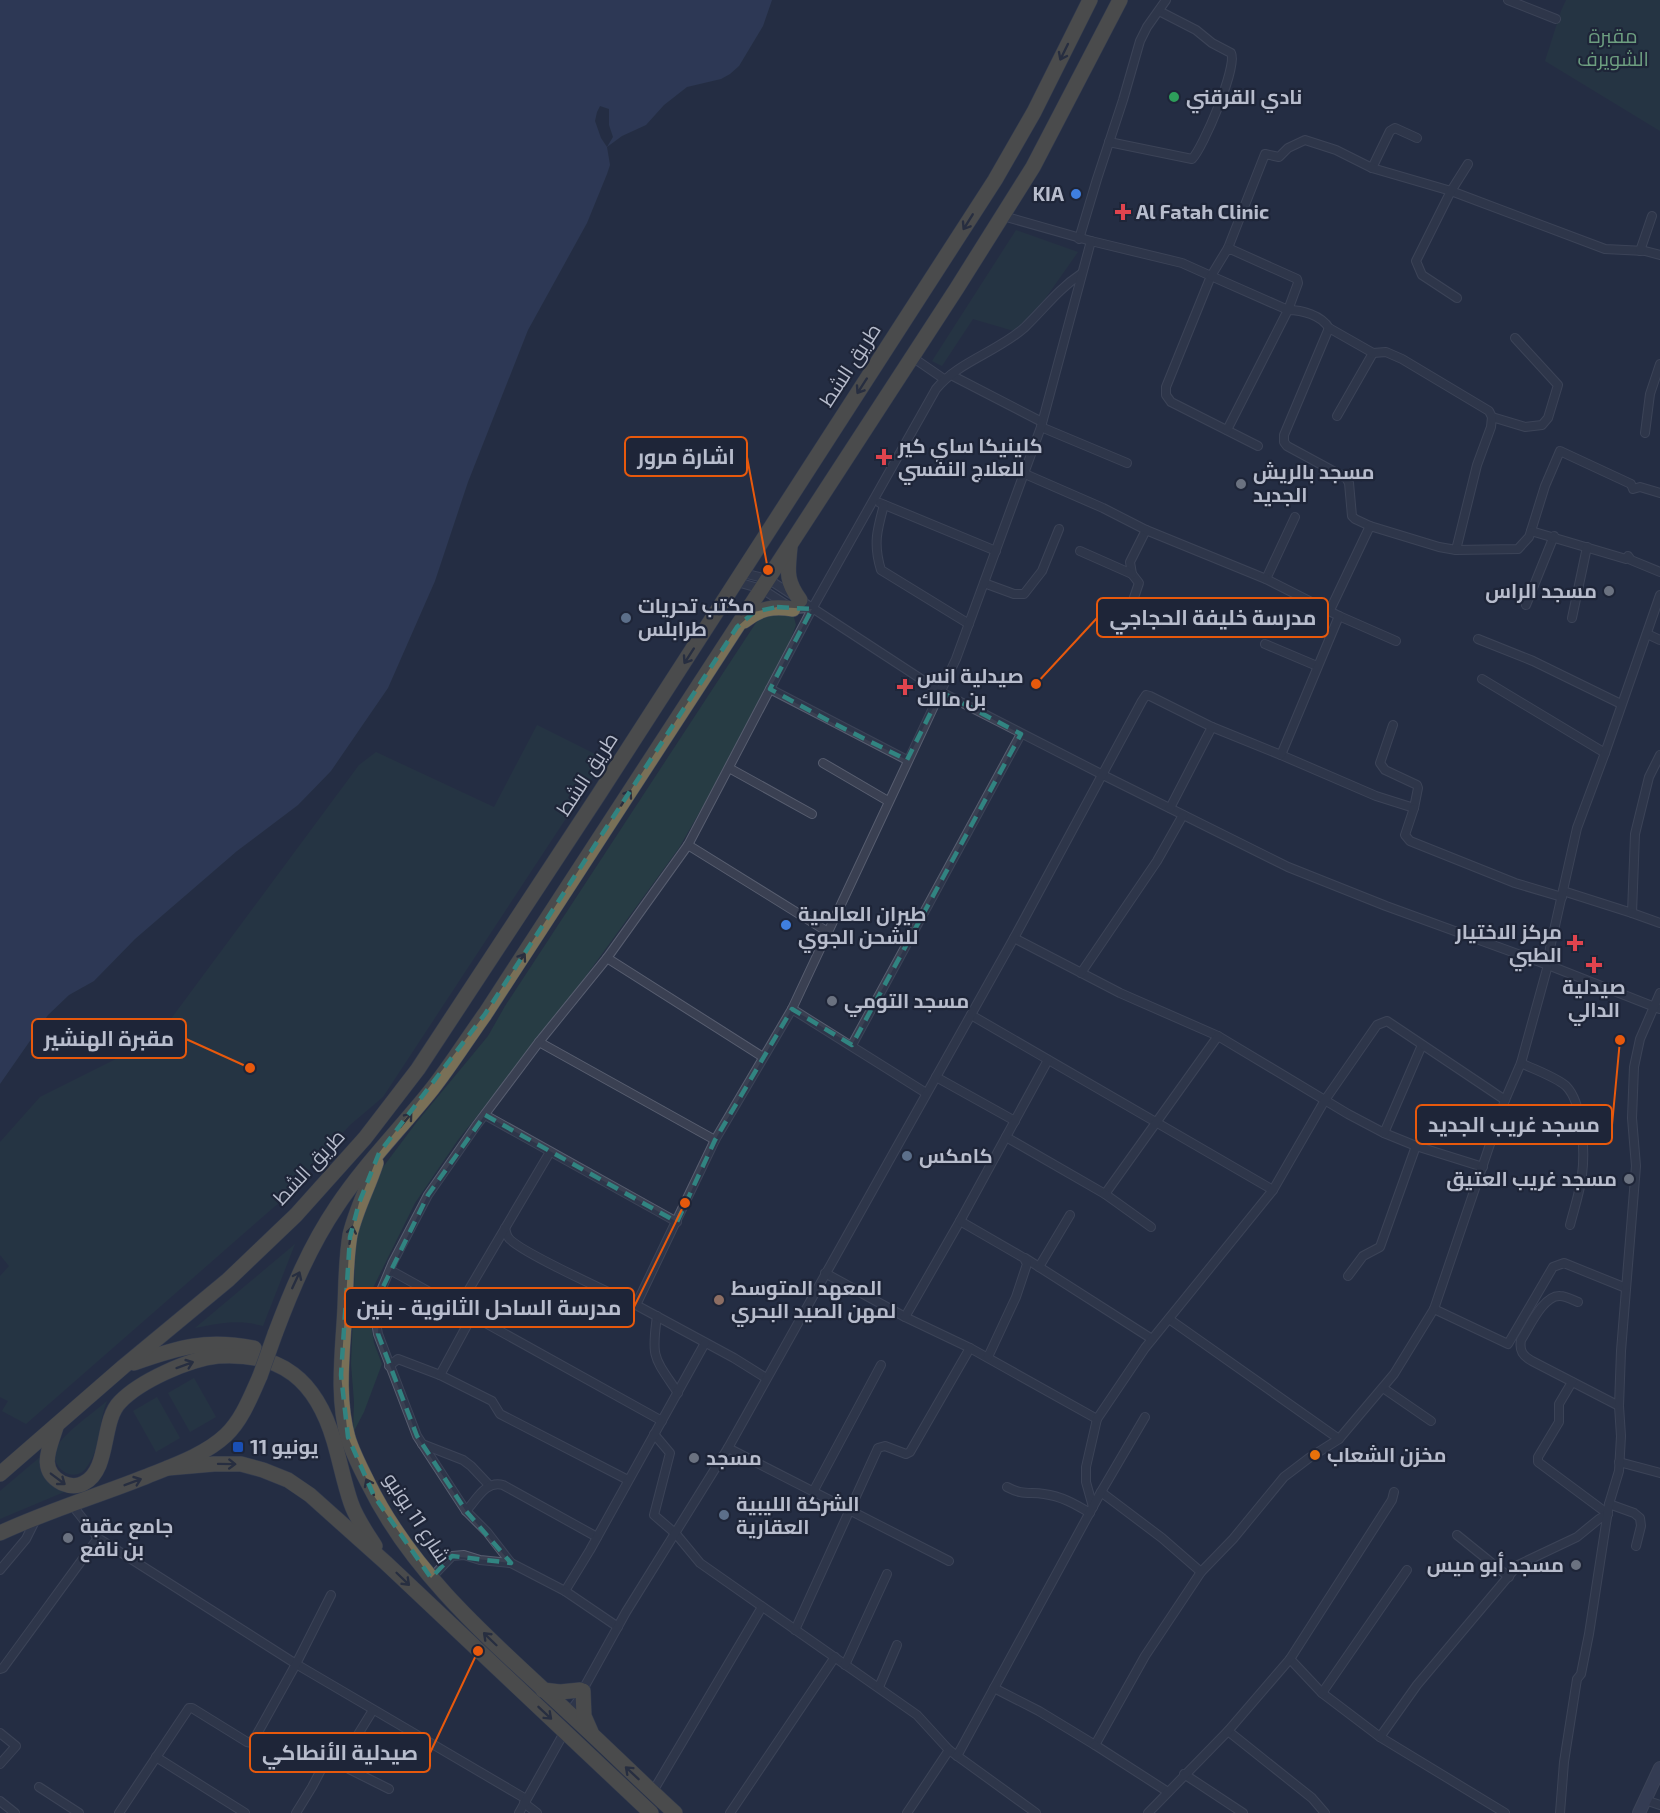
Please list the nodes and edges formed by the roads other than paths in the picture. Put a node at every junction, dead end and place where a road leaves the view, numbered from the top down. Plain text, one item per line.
1 (1090, 0) edge
2 (1120, 0) edge
3 (1166, 0) edge
4 (1508, 0) edge
5 (1159, 11) junction
6 (1556, 19) dead end
7 (1417, 138) dead end
8 (1109, 142) junction
9 (1468, 164) dead end
10 (1372, 168) junction
11 (1451, 191) junction
12 (1003, 216) junction
13 (1652, 216) dead end
14 (1079, 239) junction
15 (1091, 242) junction
16 (1228, 248) junction
17 (1640, 250) junction
18 (1660, 255) edge
19 (1081, 274) junction
20 (1211, 276) junction
21 (1457, 298) dead end
22 (1288, 310) junction
23 (1329, 328) junction
24 (1515, 338) dead end
25 (1373, 353) junction
26 (912, 357) junction
27 (1660, 364) edge
28 (948, 377) junction
29 (1337, 416) dead end
30 (1492, 417) junction
31 (1042, 425) junction
32 (1227, 430) junction
33 (1645, 433) dead end
34 (1258, 446) dead end
35 (1126, 463) dead end
36 (1025, 474) junction
37 (1660, 493) edge
38 (874, 501) junction
39 (884, 505) junction
40 (1295, 518) dead end
41 (1370, 526) junction
42 (1059, 529) dead end
43 (1146, 530) junction
44 (1531, 531) junction
45 (1554, 536) junction
46 (791, 543) junction
47 (1587, 547) junction
48 (1080, 550) dead end
49 (1456, 550) junction
50 (996, 551) junction
51 (1660, 572) edge
52 (1132, 574) junction
53 (740, 577) junction
54 (1266, 579) junction
55 (984, 583) junction
56 (765, 584) junction
57 (1660, 595) edge
58 (1526, 605) dead end
59 (804, 606) junction
60 (1330, 610) junction
61 (1339, 616) junction
62 (1572, 618) dead end
63 (969, 624) junction
64 (737, 627) junction
65 (1163, 633) dead end
66 (1647, 634) junction
67 (1478, 639) dead end
68 (1396, 640) dead end
69 (1660, 640) edge
70 (1265, 644) dead end
71 (1317, 666) junction
72 (1482, 679) dead end
73 (770, 689) junction
74 (942, 692) junction
75 (1621, 704) junction
76 (1394, 725) dead end
77 (1212, 727) junction
78 (1021, 734) junction
79 (1605, 753) junction
80 (1281, 755) junction
81 (1660, 755) edge
82 (907, 760) junction
83 (823, 763) dead end
84 (729, 768) junction
85 (1103, 775) junction
86 (888, 801) junction
87 (1170, 808) junction
88 (1414, 808) junction
89 (812, 814) dead end
90 (1183, 814) junction
91 (688, 845) junction
92 (1562, 894) junction
93 (1632, 913) junction
94 (1660, 923) edge
95 (828, 932) junction
96 (1014, 938) junction
97 (607, 957) junction
98 (1548, 965) junction
99 (1081, 972) junction
100 (1660, 993) edge
101 (1656, 1008) edge
102 (792, 1009) junction
103 (971, 1015) junction
104 (1218, 1036) junction
105 (539, 1042) junction
106 (852, 1045) junction
107 (1422, 1045) junction
108 (764, 1057) junction
109 (1048, 1060) junction
110 (1521, 1063) junction
111 (936, 1077) junction
112 (926, 1093) junction
113 (1325, 1100) junction
114 (1505, 1100) junction
115 (485, 1115) junction
116 (1015, 1121) junction
117 (1155, 1123) junction
118 (1384, 1133) junction
119 (1006, 1137) junction
120 (715, 1140) junction
121 (1416, 1146) junction
122 (550, 1152) junction
123 (379, 1154) junction
124 (1483, 1167) junction
125 (1273, 1190) junction
126 (1105, 1194) junction
127 (1070, 1215) dead end
128 (960, 1221) junction
129 (677, 1222) junction
130 (1570, 1225) dead end
131 (1151, 1227) dead end
132 (505, 1228) junction
133 (1024, 1258) junction
134 (1039, 1267) junction
135 (390, 1270) junction
136 (825, 1273) junction
137 (1348, 1276) dead end
138 (1626, 1288) junction
139 (1578, 1302) dead end
140 (636, 1305) junction
141 (458, 1308) junction
142 (1434, 1309) junction
143 (472, 1316) junction
144 (657, 1316) junction
145 (905, 1317) junction
146 (1169, 1319) junction
147 (1152, 1339) junction
148 (705, 1343) junction
149 (970, 1348) junction
150 (987, 1357) junction
151 (881, 1365) dead end
152 (389, 1366) junction
153 (123, 1367) junction
154 (440, 1375) junction
155 (766, 1378) junction
156 (1572, 1382) junction
157 (1383, 1388) junction
158 (678, 1393) junction
159 (1620, 1406) junction
160 (1145, 1417) dead end
161 (1097, 1419) junction
162 (662, 1421) junction
163 (1431, 1421) dead end
164 (56, 1427) junction
165 (654, 1434) junction
166 (348, 1437) junction
167 (1339, 1439) junction
168 (422, 1444) junction
169 (728, 1448) junction
170 (1619, 1462) junction
171 (168, 1468) junction
172 (1660, 1473) edge
173 (0, 1474) edge
174 (628, 1480) junction
175 (489, 1485) junction
176 (1006, 1487) dead end
177 (814, 1491) junction
178 (1101, 1492) junction
179 (1394, 1492) dead end
180 (1609, 1504) junction
181 (72, 1505) junction
182 (849, 1508) junction
183 (1091, 1510) junction
184 (466, 1511) junction
185 (1608, 1514) junction
186 (38, 1515) junction
187 (0, 1533) edge
188 (676, 1534) junction
189 (1457, 1535) dead end
190 (597, 1537) junction
191 (98, 1538) junction
192 (1636, 1546) dead end
193 (949, 1561) dead end
194 (386, 1563) junction
195 (511, 1563) junction
196 (0, 1570) edge
197 (1407, 1570) dead end
198 (1201, 1572) junction
199 (887, 1574) dead end
200 (1509, 1577) junction
201 (430, 1578) junction
202 (565, 1591) junction
203 (331, 1595) dead end
204 (762, 1607) junction
205 (618, 1628) junction
206 (795, 1630) junction
207 (897, 1645) dead end
208 (835, 1657) junction
209 (1290, 1659) junction
210 (296, 1664) junction
211 (845, 1665) junction
212 (0, 1669) edge
213 (879, 1688) junction
214 (994, 1688) junction
215 (543, 1690) junction
216 (582, 1690) junction
217 (1322, 1693) junction
218 (564, 1709) junction
219 (373, 1710) junction
220 (565, 1731) junction
221 (1228, 1731) junction
222 (0, 1733) edge
223 (300, 1737) dead end
224 (594, 1737) junction
225 (1380, 1737) junction
226 (1095, 1745) junction
227 (333, 1747) junction
228 (349, 1749) junction
229 (949, 1750) junction
230 (957, 1756) junction
231 (156, 1757) junction
232 (0, 1764) edge
233 (1660, 1768) edge
234 (1184, 1774) junction
235 (39, 1787) dead end
236 (389, 1789) dead end
237 (1168, 1791) junction
238 (652, 1793) junction
239 (1645, 1800) junction
240 (0, 1801) edge
241 (525, 1801) junction
242 (1660, 1805) edge
243 (231, 1809) edge
244 (15, 1813) edge
245 (80, 1813) edge
246 (119, 1813) edge
247 (245, 1813) edge
248 (296, 1813) edge
249 (519, 1813) edge
250 (537, 1813) edge
251 (651, 1813) edge
252 (675, 1813) edge
253 (730, 1813) edge
254 (907, 1813) edge
255 (1036, 1813) edge
256 (1148, 1813) edge
257 (1243, 1813) edge
258 (1324, 1813) edge
259 (1505, 1813) edge
260 (1560, 1813) edge
261 (1639, 1813) edge

1 -> 53 highway, طريق الشط
2 - 12 highway
3 - 5 street
4 - 6 street
5 - 8 street
5 - 8 street
7 - 10 street
8 - 14 street
9 - 11 street
10 - 11 street
10 - 16 street
11 - 17 street
11 - 21 street
12 - 14 street
12 - 26 highway
13 - 17 street
14 - 15 street
15 - 19 street
15 - 20 street
16 - 20 street
16 - 22 street
17 - 18 street
19 - 28 street
19 - 31 street
20 - 22 street
20 - 32 street
22 - 23 street
22 - 32 street
23 - 25 street
23 - 41 street
24 - 30 street
25 - 29 street
25 - 30 street
26 - 28 street
26 - 46 highway
27 - 33 street
28 - 31 street
28 - 38 street
30 - 49 street
31 - 35 street
31 - 36 street
32 - 34 street
36 - 43 street
36 - 50 street
37 - 44 street
38 - 39 street
38 - 59 street
39 - 50 street
39 - 63 street
40 - 54 street
41 - 49 street
41 - 60 street
42 - 55 street
43 - 52 street
43 - 54 street
44 - 45 street
44 - 49 street
45 - 47 street
45 - 58 street
46 - 56 highway
46 - 59 highway
47 - 51 street
47 - 62 street
48 - 52 street
50 - 55 street
52 - 65 street
53 - 56 street
53 -> 153 highway, طريق الشط
54 - 60 street
55 - 63 street
56 - 59 street
56 - 64 highway
57 - 66 street
59 - 64 highway
59 - 73 street
59 - 74 street
60 - 61 street
61 - 68 street
61 - 71 street
63 - 74 street
123 -> 64 highway
66 - 69 street
66 - 75 street
67 - 75 street
70 - 71 street
71 - 80 street
72 - 79 street
73 - 82 street
73 - 84 street
74 - 78 street
74 - 82 street
75 - 79 street
76 - 88 street
77 - 80 street
77 - 85 street
77 - 87 street
78 - 85 street
78 - 106 street
79 - 92 street
80 - 88 street
81 - 93 street
82 - 86 street
83 - 86 street
84 - 89 street
84 - 91 street
85 - 87 street
85 - 96 street
86 - 95 street
87 - 90 street
88 - 92 street
90 - 98 street
90 - 99 street
91 - 95 street
91 - 97 street
92 - 93 street
92 - 98 street
93 - 94 street
95 - 102 street
96 - 99 street
96 - 103 street
97 - 105 street
97 - 108 street
98 - 101 street
98 - 110 street
99 - 104 street
100 - 101 street
101 - 138 street
102 - 106 street
102 - 108 street
103 - 109 street
103 - 111 street
104 - 113 street
104 - 117 street
105 - 115 street
105 - 120 street
106 - 112 street
107 - 113 street
107 - 114 street
107 - 118 street
108 - 120 street
109 - 116 street
109 - 117 street
110 - 114 street
110 - 130 street
111 - 112 street
111 - 116 street
112 - 136 street
113 - 118 street
113 - 125 street
114 - 124 street
115 - 122 street
115 - 135 street
116 - 119 street
117 - 125 street
117 - 126 street
118 - 121 street
119 - 126 street
119 - 128 street
120 - 129 street
121 - 124 street
121 - 137 street
122 - 129 street
122 - 132 street
166 -> 123 highway, شارع 11 يونيو
171 -> 123 highway, bridge
124 - 142 street
125 - 146 street
126 - 131 street
127 - 134 street
128 - 133 street
128 - 145 street
129 - 140 street
132 - 140 street
132 - 141 street
133 - 134 street
133 - 150 street
134 - 147 street
135 - 141 street
135 - 152 street
136 - 145 street
136 - 155 street
138 - 142 street
138 - 159 street
139 - 156 street
140 - 144 street
141 - 143 street
142 - 157 street
143 - 154 street
143 - 162 street
144 - 148 street
144 - 158 street
145 - 149 street
146 - 147 street
146 - 167 street
147 - 161 street
148 - 155 street
148 - 158 street
149 - 150 street
149 - 182 street
150 - 161 street
151 - 177 street
152 - 154 street
152 - 168 street
153 - 164 highway, طريق الشط
153 - 166 highway
154 - 174 street
155 - 169 street
156 - 159 street
156 - 185 street
157 - 163 street
157 - 167 street
158 - 162 street
159 - 170 street
160 - 178 street
161 - 183 street
162 - 165 street
164 - 173 highway, طريق الشط
164 -> 194 highway
165 - 174 street
165 - 188 street
201 -> 166 highway, شارع 11 يونيو
167 - 198 street
168 - 175 street
168 - 184 street
169 - 177 street
169 - 188 street
170 - 172 street
170 - 180 street
181 -> 171 highway
171 -> 194 highway
174 - 190 street
175 - 184 street
175 - 190 street
176 - 183 street
177 - 182 street
178 - 183 street
178 - 198 street
179 - 209 street
180 - 185 street
180 - 192 street
181 - 186 highway
181 - 191 street
182 - 193 street
182 - 206 street
183 - 214 street
184 - 195 street
185 - 200 street
185 - 260 street
186 - 187 highway
186 - 196 street
188 - 204 street
188 - 205 street
189 - 200 street
190 - 202 street
191 - 210 street
191 - 212 street
194 -> 220 highway
195 - 201 street
195 - 202 street
197 - 217 street
198 - 226 street
199 - 211 street
200 - 225 street
215 -> 201 highway, شارع 11 يونيو
202 - 205 street
203 - 210 street
204 - 206 street
204 - 238 street
205 - 216 street
206 - 208 street
207 - 213 street
208 - 211 street
208 - 253 street
209 - 217 street
209 - 221 street
210 - 219 street
210 - 231 street
211 - 213 street
213 - 229 street
214 - 226 street
214 - 230 street
215 - 216 highway
215 - 218 highway, شارع 11 يونيو
216 - 218 street
216 - 224 highway
217 - 225 street
218 - 224 highway, شارع 11 يونيو
219 - 228 street
219 - 241 street
220 - 241 street
220 - 251 highway
221 - 234 street
221 - 258 street
222 - 232 street
223 - 227 street
238 -> 224 highway, شارع 11 يونيو
225 - 259 street
226 - 237 street
227 - 228 street
227 - 248 street
228 - 236 street
229 - 230 street
229 - 254 street
230 - 255 street
231 - 243 street
231 - 246 street
233 - 239 street
234 - 237 street
234 - 257 street
235 - 245 street
237 - 256 street
238 - 252 highway, شارع 11 يونيو
239 - 242 street
239 - 261 street
240 - 244 street
241 - 249 street
241 - 250 street
243 - 247 street

